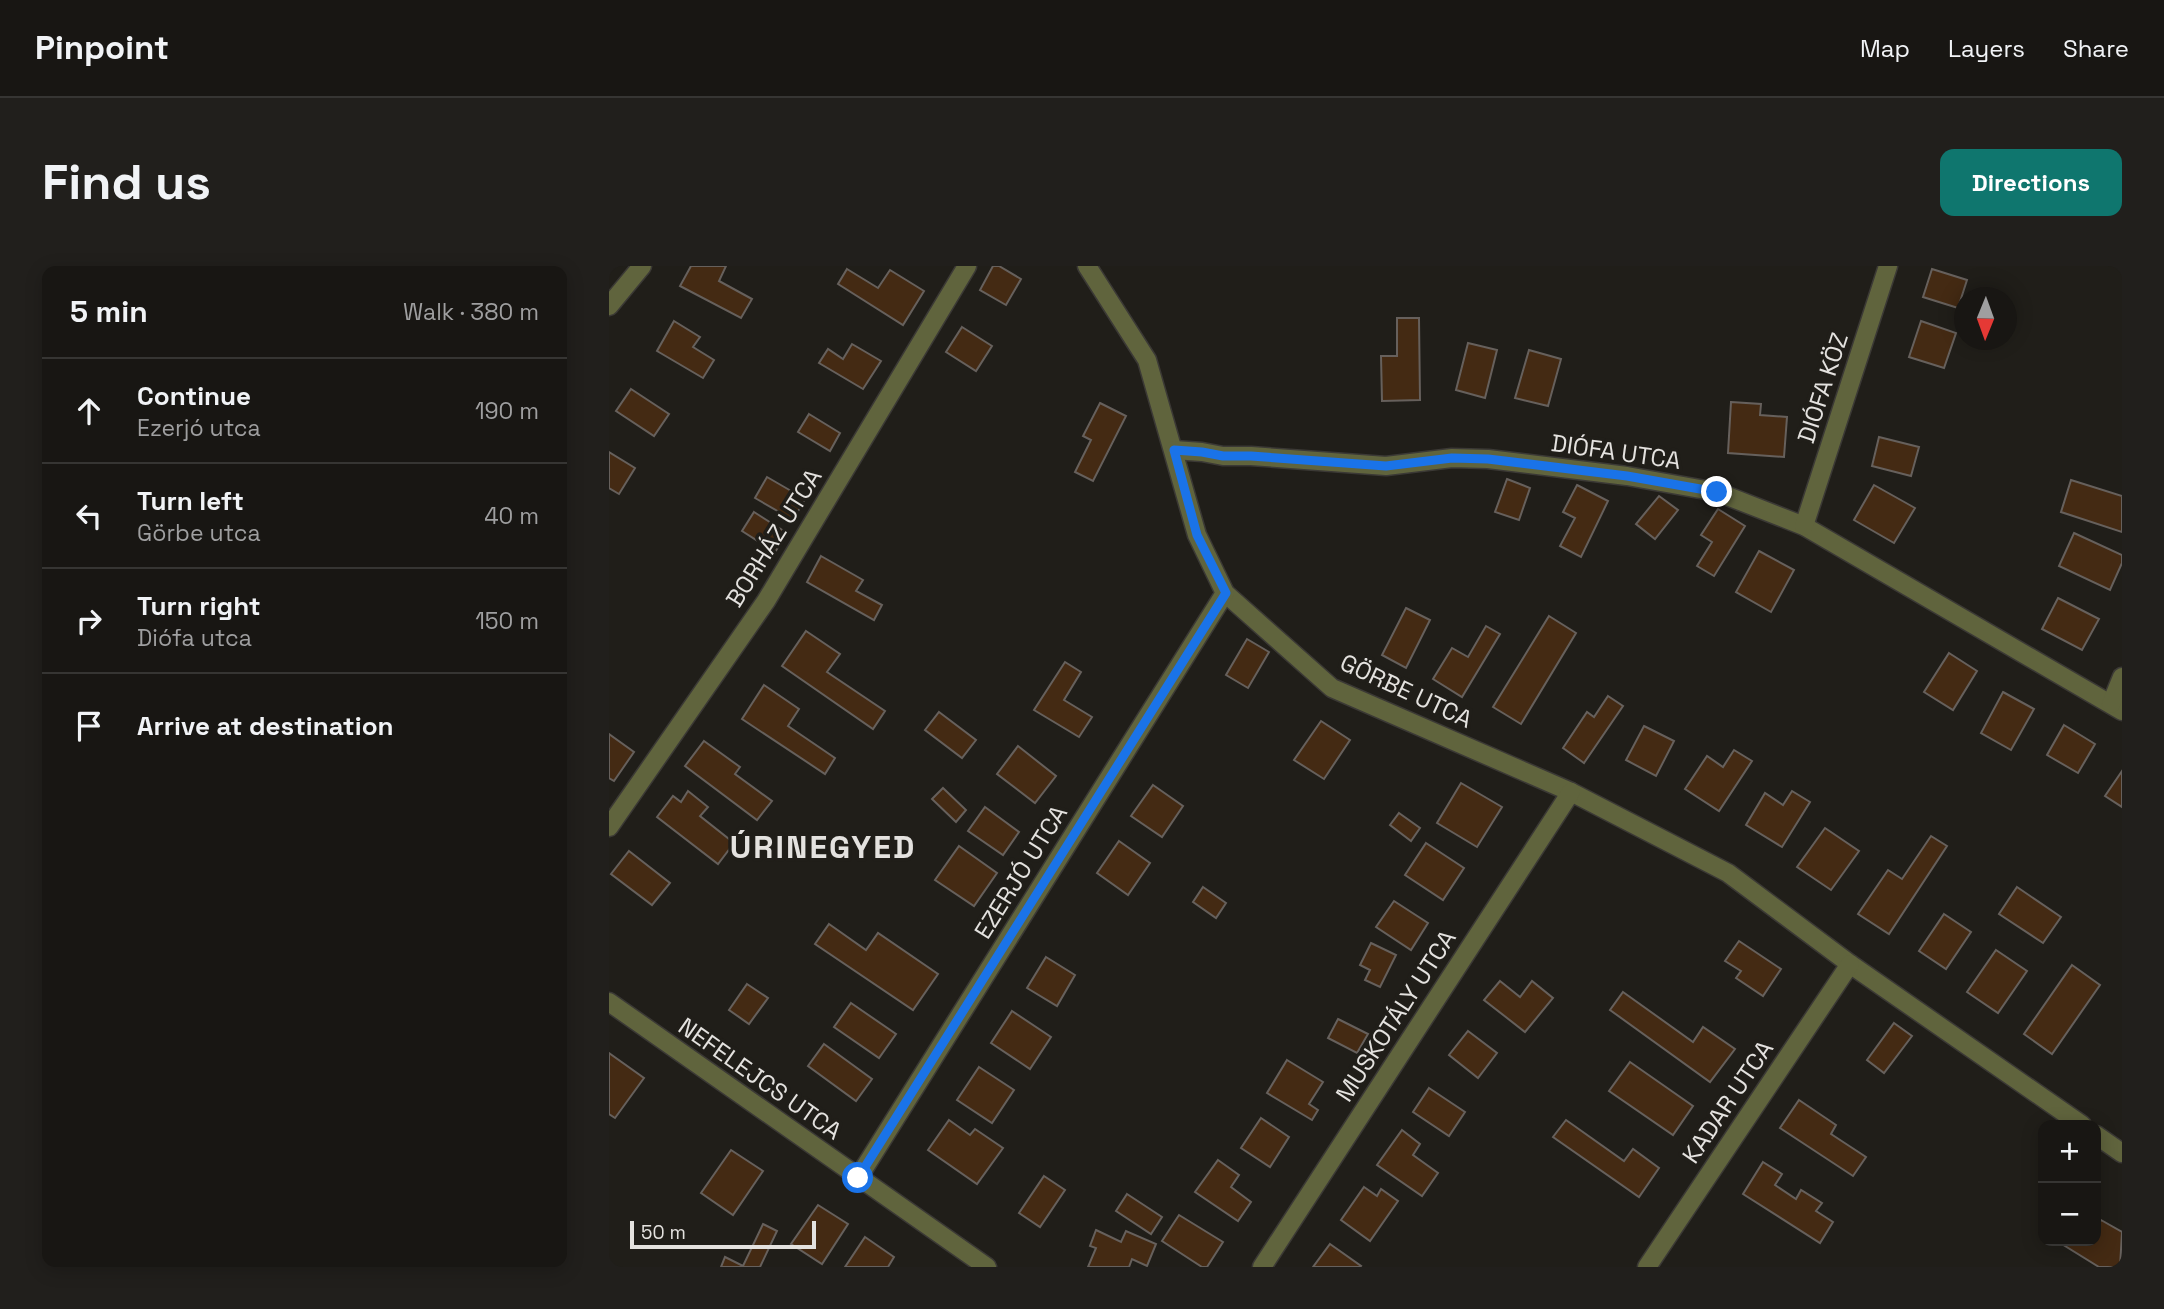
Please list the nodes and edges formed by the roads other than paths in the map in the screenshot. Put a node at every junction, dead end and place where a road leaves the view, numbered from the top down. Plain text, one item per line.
1 (642, 266) edge
2 (967, 266) edge
3 (1087, 266) edge
4 (1888, 266) edge
5 (609, 306) edge
6 (1174, 450) junction
7 (1804, 526) junction
8 (1226, 593) junction
9 (2122, 677) edge
10 (2116, 708) edge
11 (1571, 792) junction
12 (609, 827) edge
13 (1850, 964) junction
14 (609, 1002) edge
15 (2075, 1120) edge
16 (2101, 1138) edge
17 (2122, 1153) edge
18 (858, 1178) junction
19 (987, 1267) edge
20 (1262, 1267) edge
21 (1647, 1267) edge

1 - 5 street
2 - 12 street, BORHÁZ UTCA
3 - 6 street, GÖRBE UTCA
4 - 7 street, DIÓFA KÖZ
6 - 7 street, DIÓFA UTCA
6 - 8 street, GÖRBE UTCA
7 - 10 street, DIÓFA UTCA
8 - 11 street, GÖRBE UTCA
8 - 18 street, EZERJÓ UTCA
9 - 10 street
11 - 13 street, GÖRBE UTCA
11 - 20 street, MUSKOTÁLY UTCA
13 - 15 street, GÖRBE UTCA
13 - 21 street, KADAR UTCA
14 - 18 street, NEFELEJCS UTCA
16 - 17 street
18 - 19 street, NEFELEJCS UTCA

